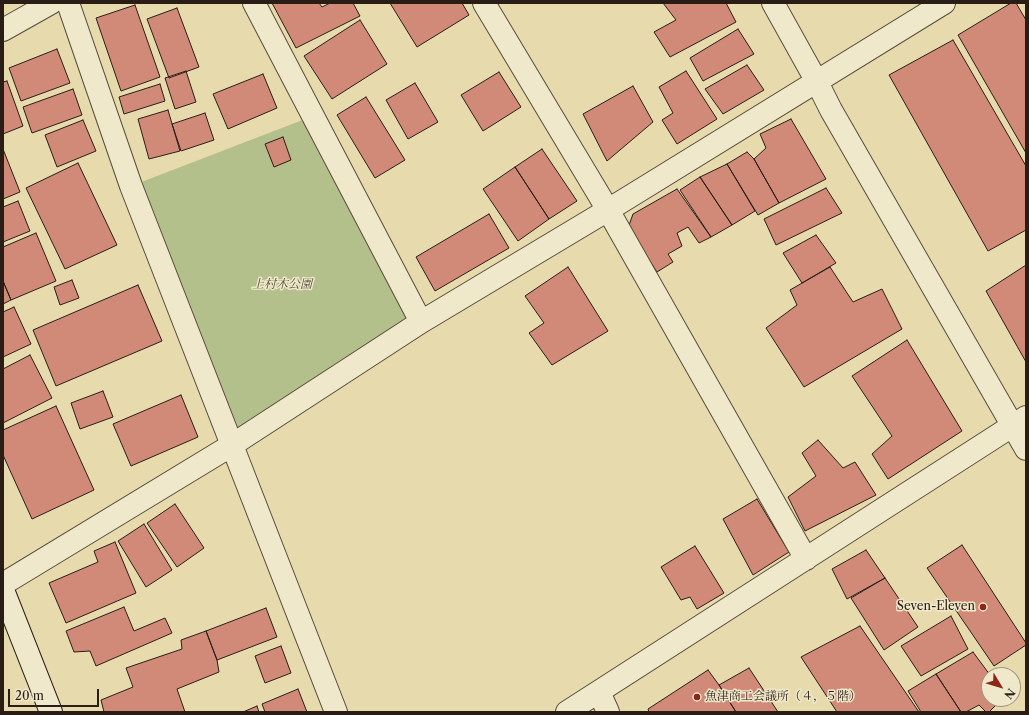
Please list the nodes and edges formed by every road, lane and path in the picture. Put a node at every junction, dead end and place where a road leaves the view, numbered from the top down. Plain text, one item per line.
1 (52, 3) edge
2 (68, 3) edge
3 (254, 3) edge
4 (484, 3) edge
5 (773, 3) edge
6 (944, 3) edge
7 (3, 30) edge
8 (817, 82) junction
9 (608, 210) junction
10 (421, 322) junction
11 (1020, 422) edge
12 (232, 445) junction
13 (1026, 449) edge
14 (806, 559) junction
15 (3, 584) edge
16 (3, 590) edge
17 (599, 692) junction
18 (50, 712) edge
19 (336, 712) edge
20 (567, 712) edge
21 (608, 712) edge

1 - 7 street
2 - 12 street
3 - 10 street
4 - 9 street
5 - 8 street
6 - 8 street
8 - 9 street
8 - 11 street
9 - 10 street
9 - 14 street
10 - 12 street
11 - 13 street
11 - 14 street
12 - 15 street
12 - 19 street
14 - 17 street
16 - 18 street
17 - 20 street
17 - 21 street

